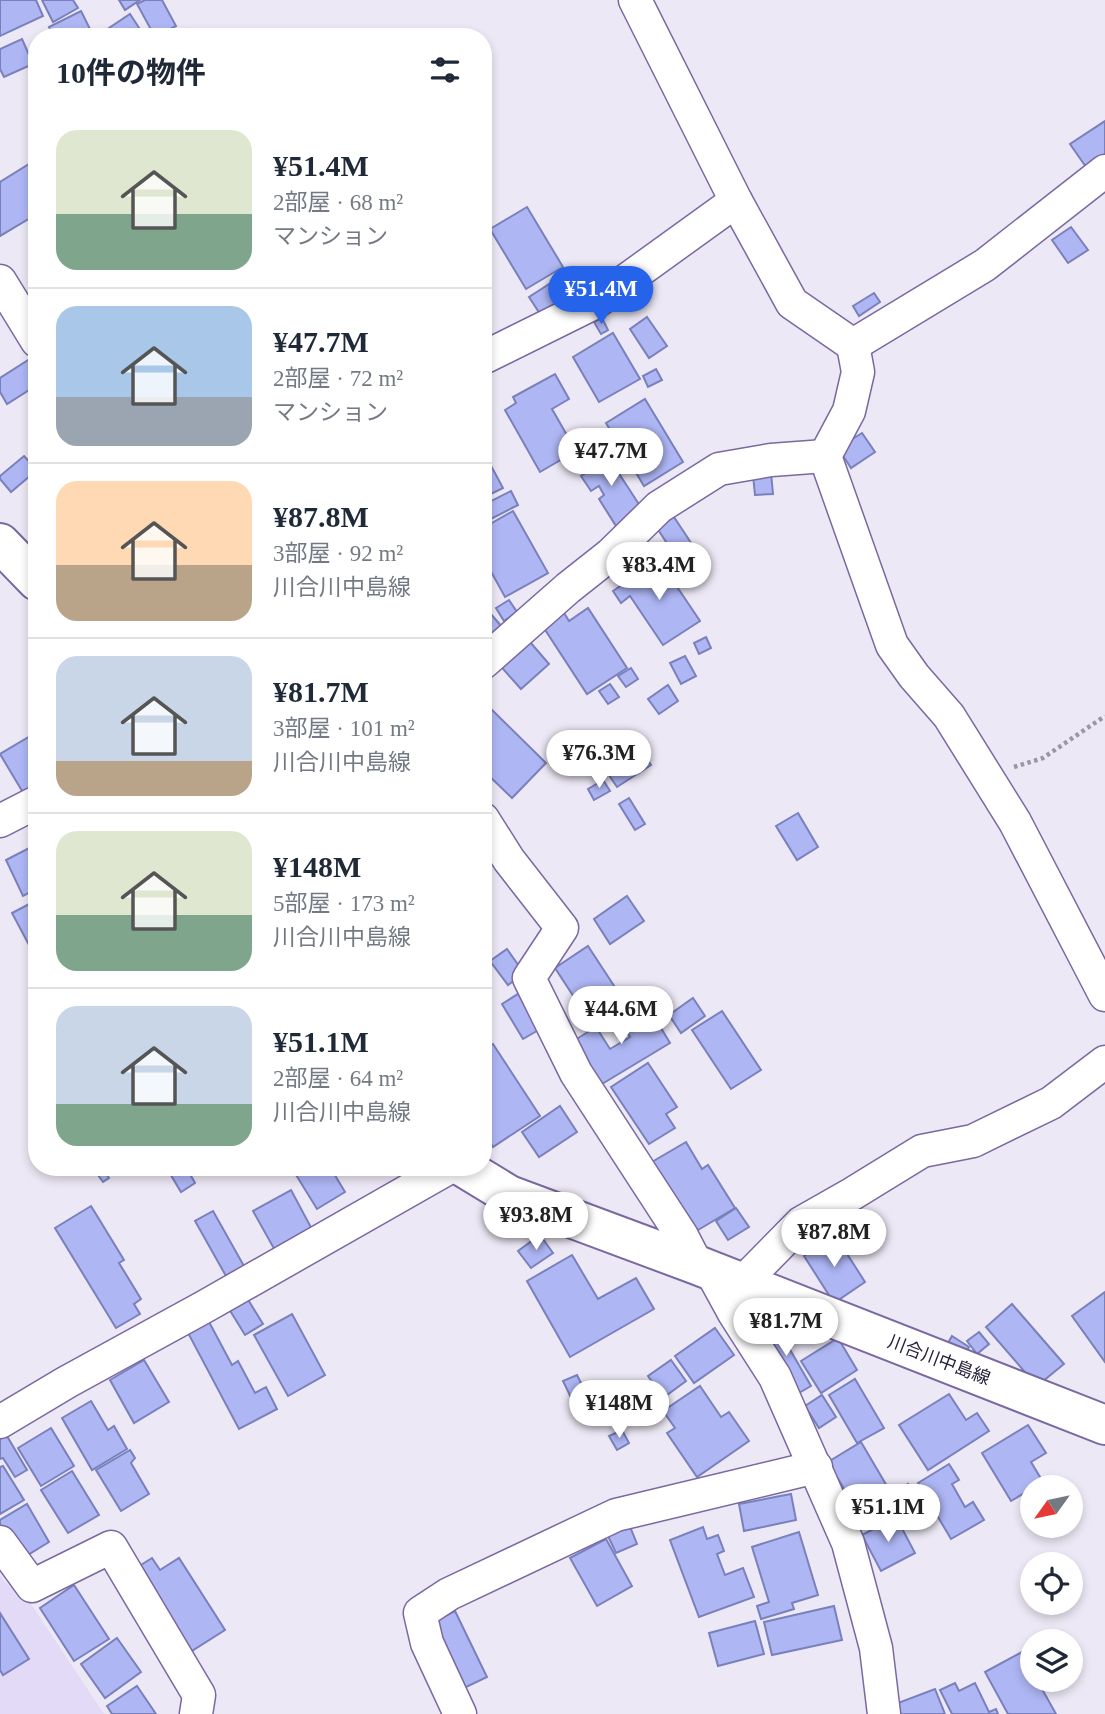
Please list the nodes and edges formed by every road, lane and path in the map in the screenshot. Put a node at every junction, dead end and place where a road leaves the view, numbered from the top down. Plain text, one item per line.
1 (635, 0) edge
2 (1105, 171) edge
3 (736, 201) junction
4 (0, 281) edge
5 (28, 326) edge
6 (853, 345) junction
7 (492, 354) edge
8 (825, 456) junction
9 (0, 542) edge
10 (28, 572) edge
11 (492, 655) edge
12 (1105, 716) edge
13 (986, 776) junction
14 (28, 807) edge
15 (0, 821) edge
16 (492, 833) edge
17 (1105, 995) edge
18 (1105, 1062) edge
19 (434, 1176) edge
20 (478, 1176) edge
21 (717, 1273) junction
22 (0, 1422) edge
23 (1105, 1425) edge
24 (816, 1467) junction
25 (0, 1542) edge
26 (196, 1714) edge
27 (460, 1714) edge
28 (884, 1714) edge

1 - 3 street
2 - 6 street
3 - 6 street
3 - 7 street
4 - 5 street
6 - 8 street
8 - 11 street
8 - 13 street
9 - 10 main road
12 - 13 path
13 - 17 street
14 - 15 street
16 - 21 street
18 - 21 street
19 - 22 street
20 - 21 main road, 川合川中島線
21 - 23 main road, 川合川中島線
21 - 24 street
24 - 27 street
24 - 28 street
25 - 26 street

